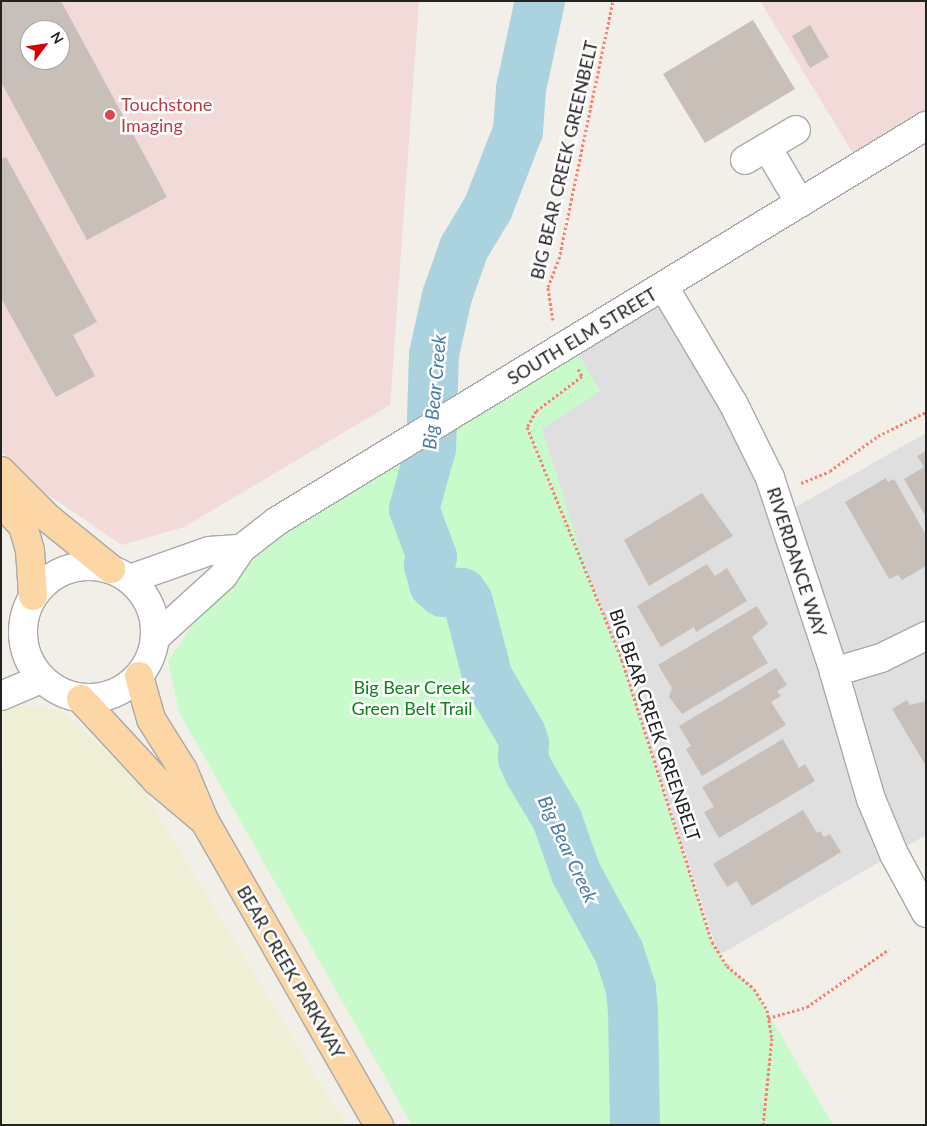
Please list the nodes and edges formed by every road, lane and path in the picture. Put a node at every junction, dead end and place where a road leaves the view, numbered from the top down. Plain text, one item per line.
1 (613, 1) edge
2 (926, 126) edge
3 (796, 130) dead end
4 (800, 204) junction
5 (664, 287) junction
6 (554, 326) dead end
7 (573, 361) dead end
8 (926, 412) edge
9 (1, 472) edge
10 (793, 486) dead end
11 (1, 503) edge
12 (240, 548) junction
13 (120, 574) junction
14 (28, 606) junction
15 (1, 635) edge
16 (926, 636) edge
17 (156, 637) junction
18 (834, 672) junction
19 (139, 676) junction
20 (41, 679) junction
21 (1, 696) edge
22 (81, 699) junction
23 (204, 820) junction
24 (926, 913) edge
25 (889, 950) dead end
26 (768, 1018) junction
27 (379, 1125) edge
28 (763, 1125) edge

1 - 6 path, BIG BEAR CREEK GREENBELT
2 - 4 street, SOUTH ELM STREET
3 - 4 street
4 - 5 street, SOUTH ELM STREET
5 - 12 street, SOUTH ELM STREET
5 - 18 street, RIVERDANCE WAY
7 - 26 path, BIG BEAR CREEK GREENBELT
8 - 10 path
9 - 13 main road
11 - 14 main road
12 - 13 street
12 - 17 street, SOUTH ELM STREET
13 - 14 street
13 - 17 street
14 - 15 street
14 - 20 street
16 - 18 street
17 - 19 street
18 - 24 street, RIVERDANCE WAY
19 - 22 street
19 - 23 main road, BEAR CREEK PARKWAY
20 - 21 street
20 - 22 street
22 - 23 main road, BEAR CREEK PARKWAY
23 - 27 main road, BEAR CREEK PARKWAY
25 - 26 path
26 - 28 path, BIG BEAR CREEK GREENBELT

